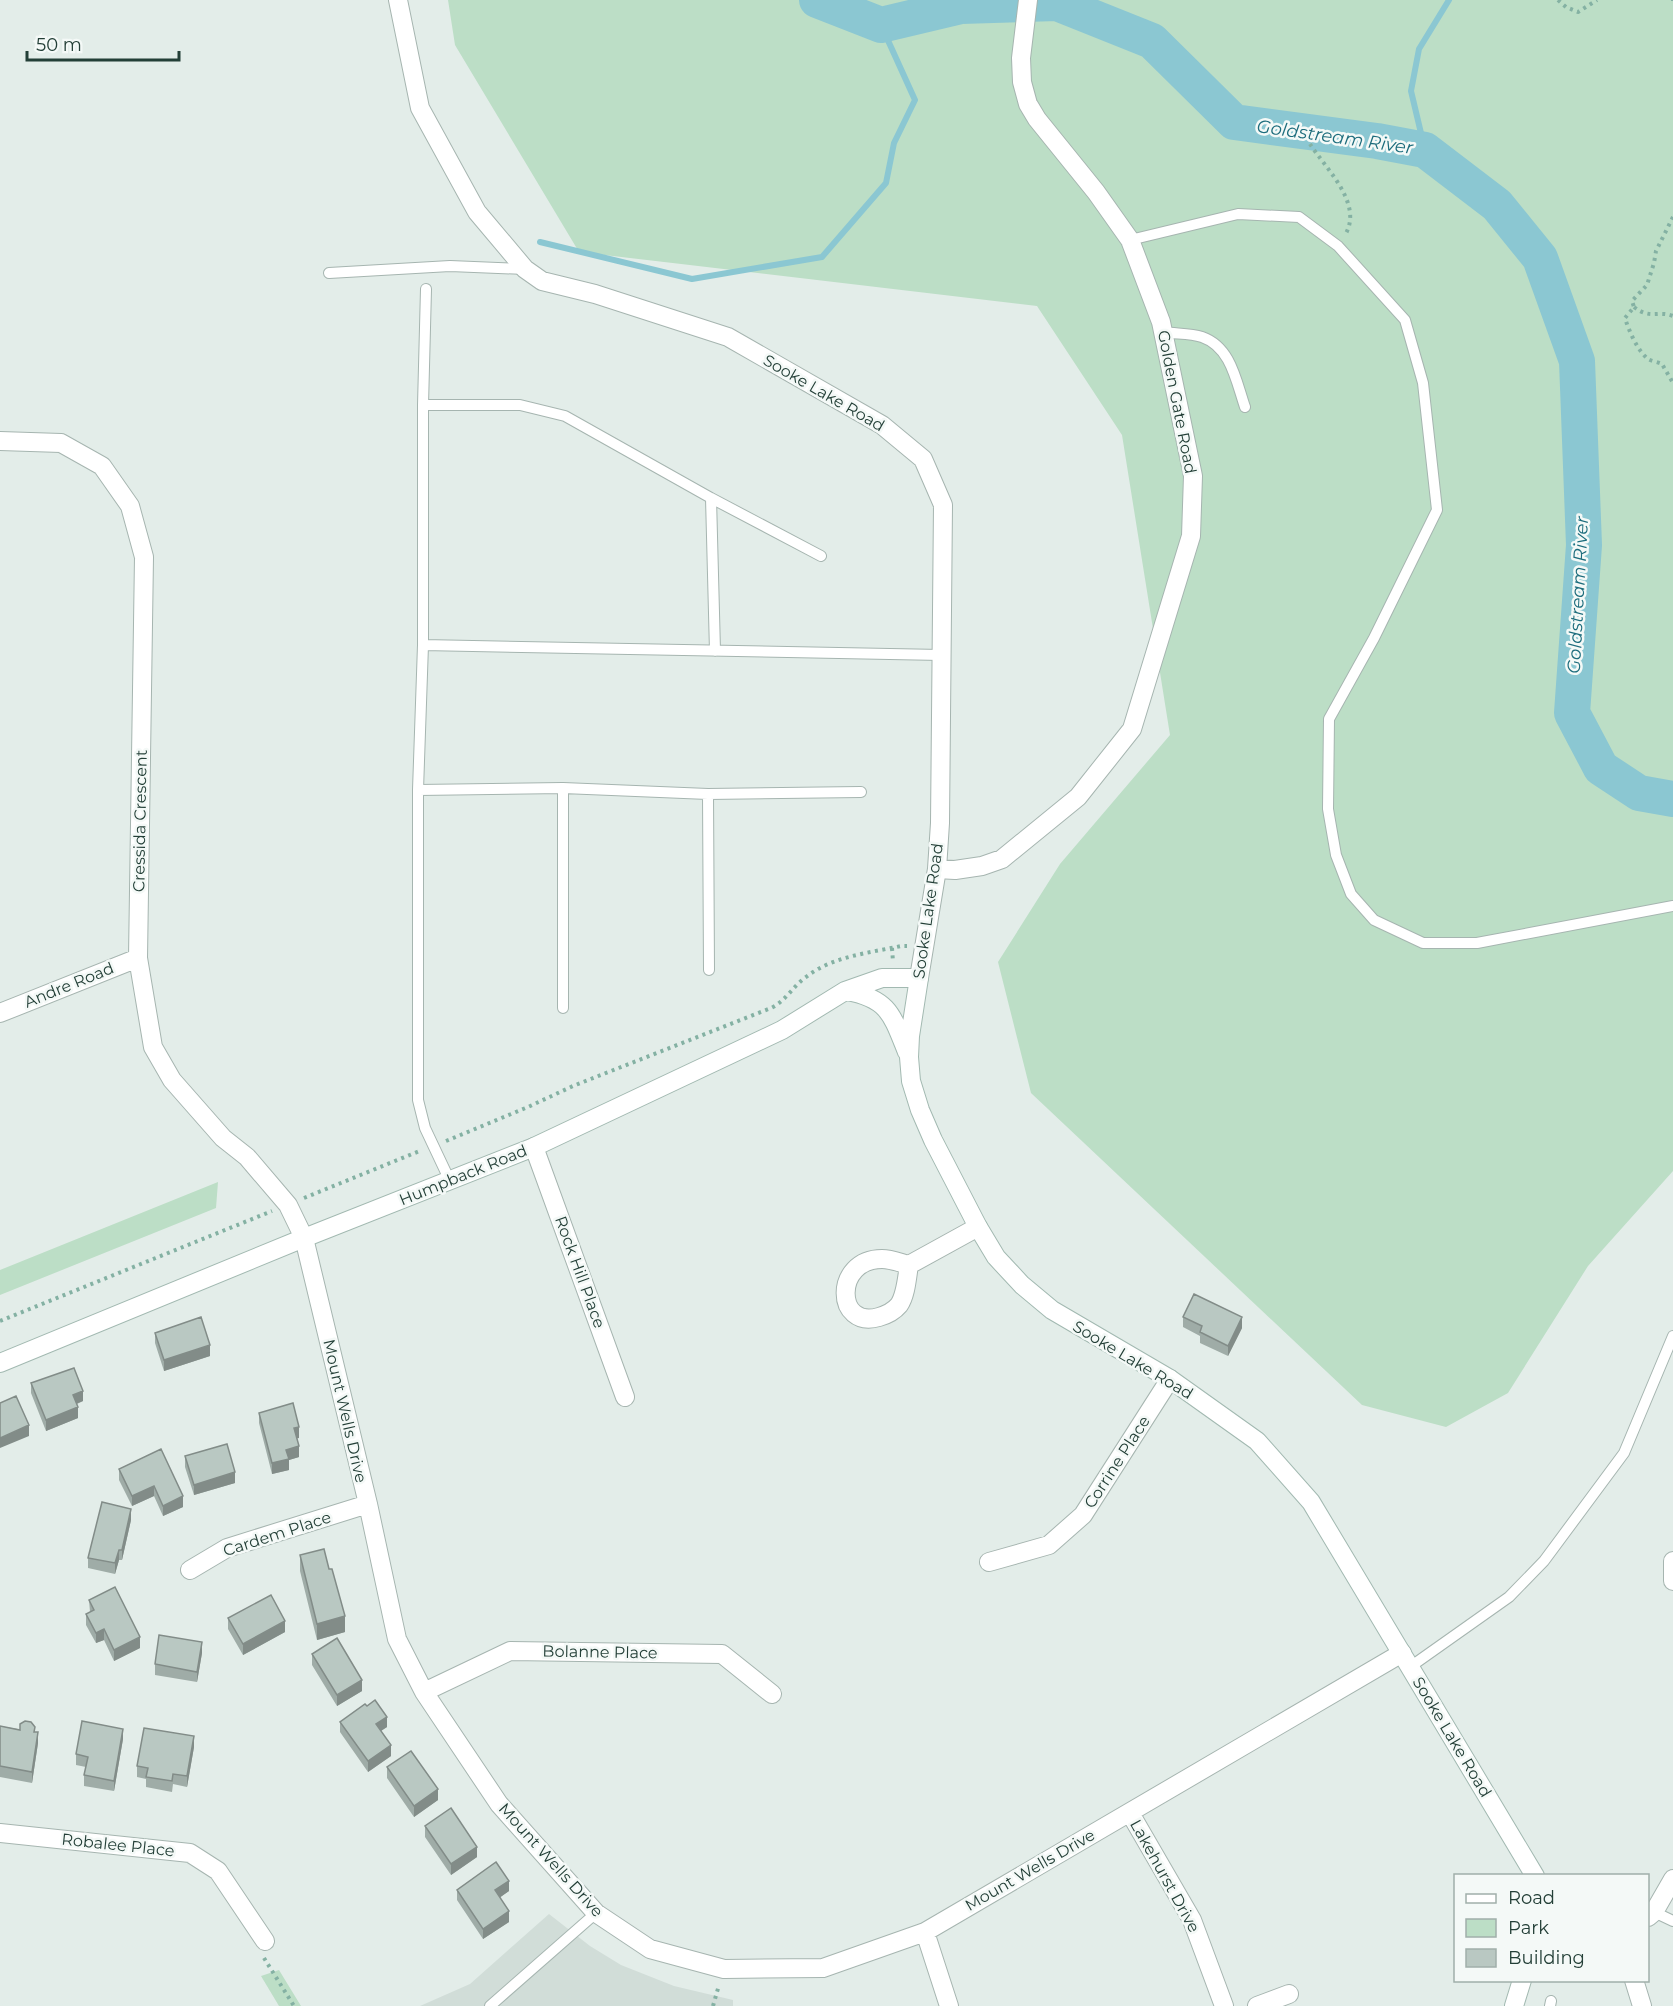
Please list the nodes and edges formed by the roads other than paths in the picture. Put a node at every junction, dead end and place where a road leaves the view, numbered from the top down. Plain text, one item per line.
1 (398, 0) edge
2 (1027, 7) edge
3 (1130, 240) junction
4 (525, 268) junction
5 (329, 273) dead end
6 (426, 289) dead end
7 (1164, 332) junction
8 (423, 405) junction
9 (1245, 407) dead end
10 (0, 441) edge
11 (711, 498) junction
12 (821, 556) dead end
13 (423, 645) junction
14 (715, 651) junction
15 (941, 655) junction
16 (563, 788) junction
17 (418, 790) junction
18 (861, 792) dead end
19 (708, 794) junction
20 (937, 869) junction
21 (1673, 906) edge
22 (138, 958) junction
23 (709, 970) dead end
24 (919, 978) junction
25 (845, 991) junction
26 (563, 1008) dead end
27 (0, 1013) edge
28 (909, 1057) junction
29 (534, 1147) junction
30 (450, 1181) junction
31 (978, 1227) junction
32 (304, 1238) junction
33 (909, 1265) dead end
34 (1673, 1336) edge
35 (0, 1363) edge
36 (1170, 1379) junction
37 (625, 1397) dead end
38 (368, 1504) junction
39 (1673, 1561) edge
40 (989, 1562) dead end
41 (190, 1570) dead end
42 (1673, 1581) edge
43 (1406, 1660) junction
44 (424, 1692) junction
45 (772, 1694) dead end
46 (1130, 1813) junction
47 (0, 1833) edge
48 (1534, 1874) edge
49 (1673, 1880) edge
50 (596, 1913) junction
51 (1651, 1915) edge
52 (1673, 1921) edge
53 (925, 1932) junction
54 (265, 1941) road end
55 (1521, 1982) edge
56 (1635, 1982) edge
57 (1289, 1994) dead end
58 (490, 2006) edge
59 (949, 2006) edge
60 (1224, 2006) edge
61 (1257, 2006) edge
62 (1514, 2006) edge
63 (1642, 2006) edge

1 - 4 street, Sooke Lake Road
2 - 3 street, Golden Gate Road
3 - 7 street, Golden Gate Road
3 - 21 lane
4 - 5 lane
4 - 15 street, Sooke Lake Road
6 - 8 lane
7 - 9 lane
7 - 20 street, Golden Gate Road
8 - 11 lane
8 - 13 lane
10 - 22 street, Cressida Crescent
11 - 12 lane
11 - 14 lane
13 - 14 lane
13 - 17 lane
14 - 15 lane
15 - 20 street, Sooke Lake Road
16 - 17 lane
16 - 19 lane
16 - 26 lane
17 - 30 lane
18 - 19 lane
19 - 23 lane
20 - 24 street, Sooke Lake Road
22 - 27 street, Andre Road
22 - 32 street, Cressida Crescent
24 - 25 street, Humpback Road
24 - 28 street, Sooke Lake Road
25 - 28 street
25 - 29 street, Humpback Road
28 - 31 street, Sooke Lake Road
29 - 30 street, Humpback Road
29 - 37 street, Rock Hill Place
30 - 32 street, Humpback Road
31 - 33 street
31 - 36 street, Sooke Lake Road
32 - 35 street, Humpback Road
32 - 38 street, Mount Wells Drive
34 - 43 lane
36 - 40 street, Corrine Place
36 - 43 street, Sooke Lake Road
38 - 41 street, Cardem Place
38 - 44 street, Mount Wells Drive
39 - 42 street
43 - 46 street, Mount Wells Drive
43 - 48 street, Sooke Lake Road
44 - 45 street, Bolanne Place
44 - 50 street, Mount Wells Drive
46 - 53 street, Mount Wells Drive
46 - 60 street, Lakehurst Drive
47 - 54 street, Robalee Place
49 - 51 street
50 - 53 street, Mount Wells Drive
50 - 58 lane
51 - 52 lane
53 - 59 street
55 - 62 street
56 - 63 street
57 - 61 street

